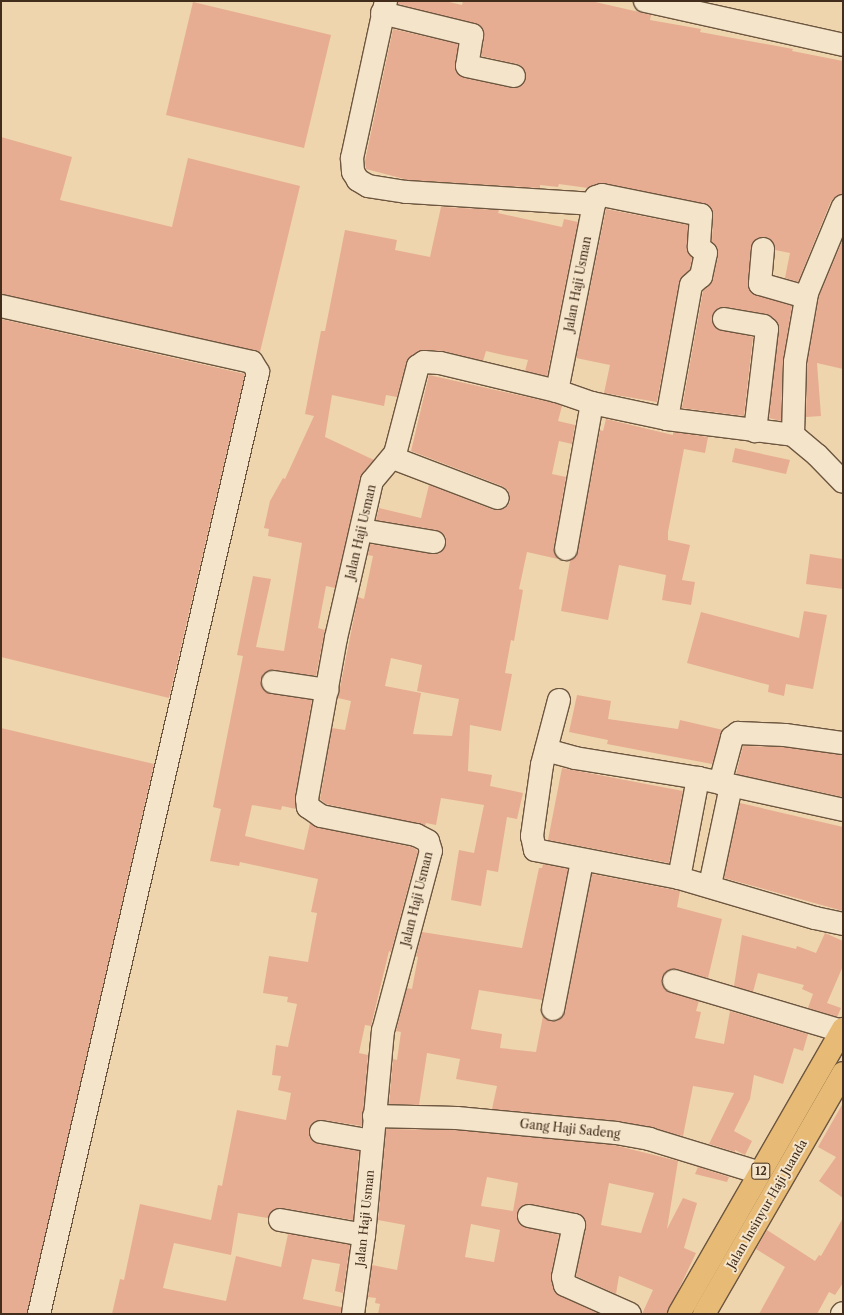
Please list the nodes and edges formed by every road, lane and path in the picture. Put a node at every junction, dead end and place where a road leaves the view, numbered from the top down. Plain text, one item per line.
1 (645, 1) edge
2 (384, 7) edge
3 (843, 45) edge
4 (514, 76) dead end
5 (594, 204) junction
6 (843, 206) edge
7 (762, 249) dead end
8 (806, 298) junction
9 (1, 306) edge
10 (724, 319) dead end
11 (557, 391) junction
12 (592, 403) junction
13 (667, 419) junction
14 (755, 431) junction
15 (793, 435) junction
16 (393, 458) junction
17 (843, 482) edge
18 (498, 498) dead end
19 (362, 530) junction
20 (434, 542) dead end
21 (566, 549) dead end
22 (273, 682) dead end
23 (326, 690) junction
24 (559, 700) dead end
25 (843, 743) edge
26 (546, 750) junction
27 (698, 778) junction
28 (725, 784) junction
29 (843, 810) edge
30 (582, 861) junction
31 (679, 878) junction
32 (710, 886) junction
33 (843, 924) edge
34 (674, 981) dead end
35 (553, 1009) dead end
36 (842, 1030) edge
37 (843, 1073) edge
38 (374, 1116) junction
39 (321, 1132) dead end
40 (372, 1141) junction
41 (760, 1173) junction
42 (529, 1216) dead end
43 (280, 1220) dead end
44 (364, 1235) junction
45 (38, 1314) edge
46 (353, 1314) edge
47 (630, 1314) edge
48 (678, 1314) edge
49 (704, 1314) edge

1 - 3 street
2 - 4 street
2 - 5 street
5 - 11 street, Jalan Haji Usman
5 - 13 street
6 - 8 street
7 - 8 street
8 - 15 street
9 - 45 street
10 - 14 street
11 - 12 street
11 - 16 street
12 - 13 street
12 - 21 street
13 - 14 street
14 - 15 street
15 - 17 street
16 - 18 street
16 - 19 street, Jalan Haji Usman
19 - 20 street
19 - 23 street, Jalan Haji Usman
22 - 23 street
23 - 38 street, Jalan Haji Usman
24 - 26 street
25 - 28 street
26 - 27 street
26 - 30 street
27 - 28 street
27 - 31 street
28 - 29 street
28 - 32 street
30 - 31 street
30 - 35 street
31 - 32 street
32 - 33 street
34 - 36 street
36 - 41 highway, Jalan Insinyur Haji Juanda / 12
37 - 49 highway, Jalan Insinyur Haji Juanda / 12
38 - 40 street, Jalan Haji Usman
38 - 41 street, Gang Haji Sadeng
39 - 40 street
40 - 44 street, Jalan Haji Usman
41 - 48 highway, Jalan Insinyur Haji Juanda / 12
42 - 47 street
43 - 44 street
44 - 46 street, Jalan Haji Usman

